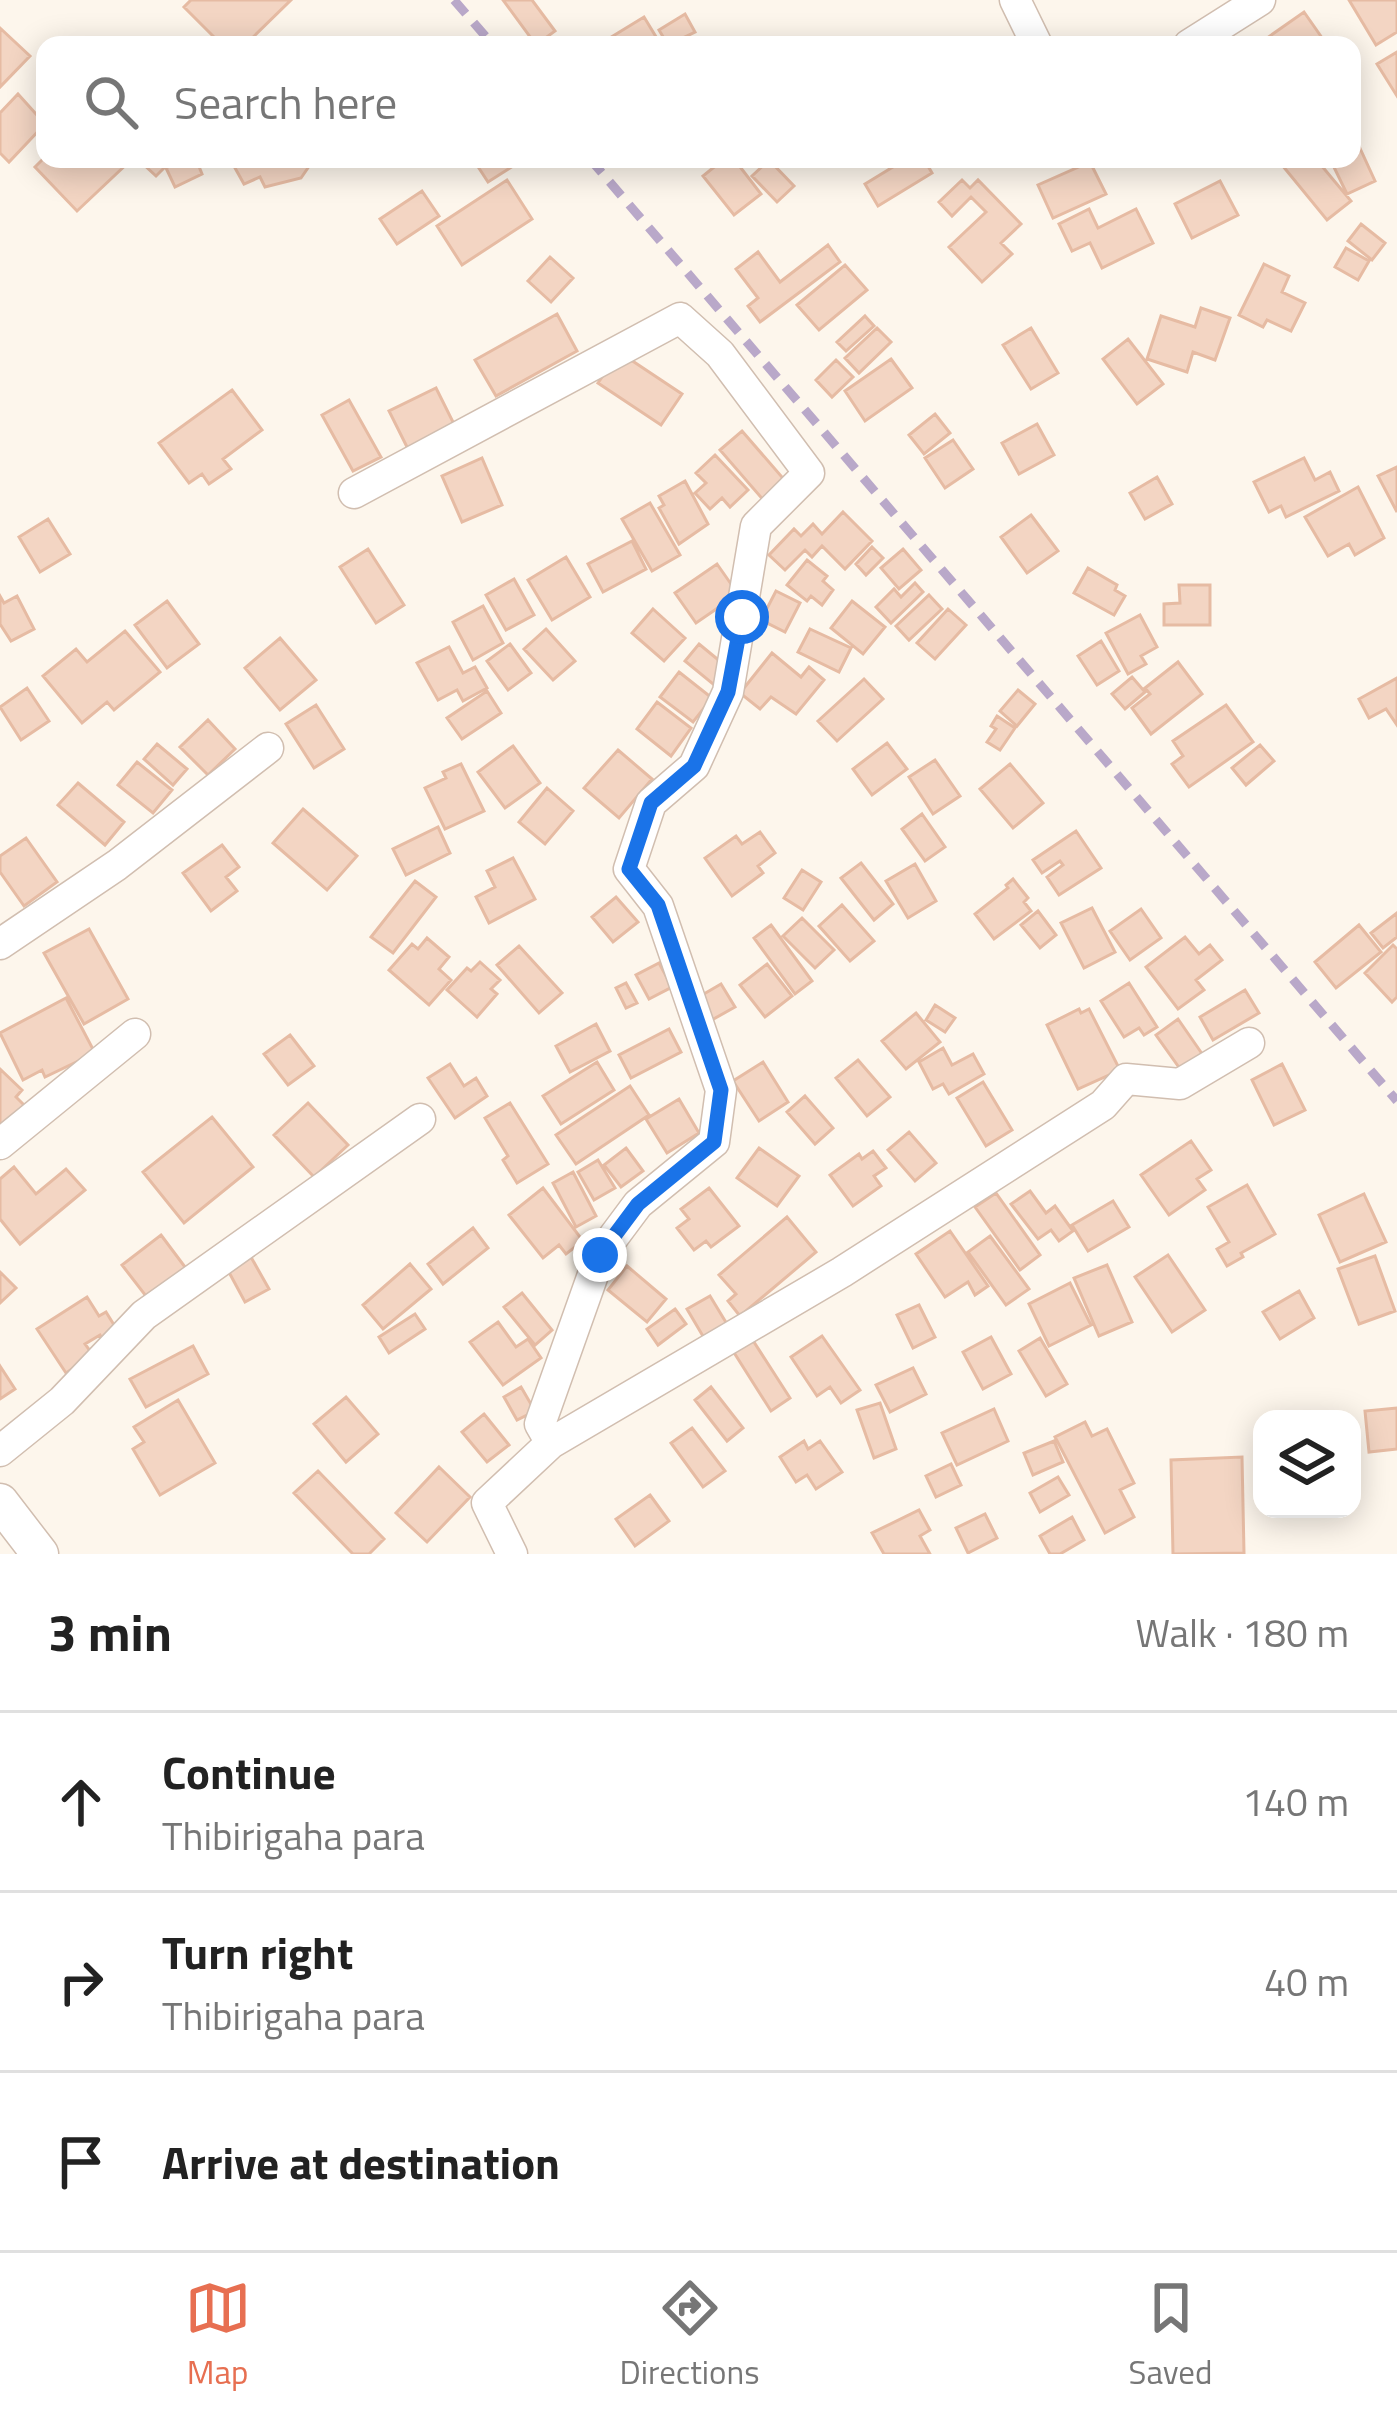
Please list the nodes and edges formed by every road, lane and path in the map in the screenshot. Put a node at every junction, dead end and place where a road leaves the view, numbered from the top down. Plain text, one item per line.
1 (1015, 0) edge
2 (1260, 0) edge
3 (1033, 36) edge
4 (1203, 36) edge
5 (354, 494) dead end
6 (268, 748) dead end
7 (0, 944) edge
8 (135, 1034) dead end
9 (1249, 1043) dead end
10 (420, 1119) dead end
11 (0, 1144) edge
12 (551, 1443) junction
13 (0, 1451) edge
14 (0, 1502) edge
15 (40, 1554) edge
16 (512, 1554) edge

1 - 3 street
2 - 4 street
5 - 12 street
6 - 7 street
8 - 11 street
9 - 12 street
10 - 13 street
12 - 16 street
14 - 15 street

